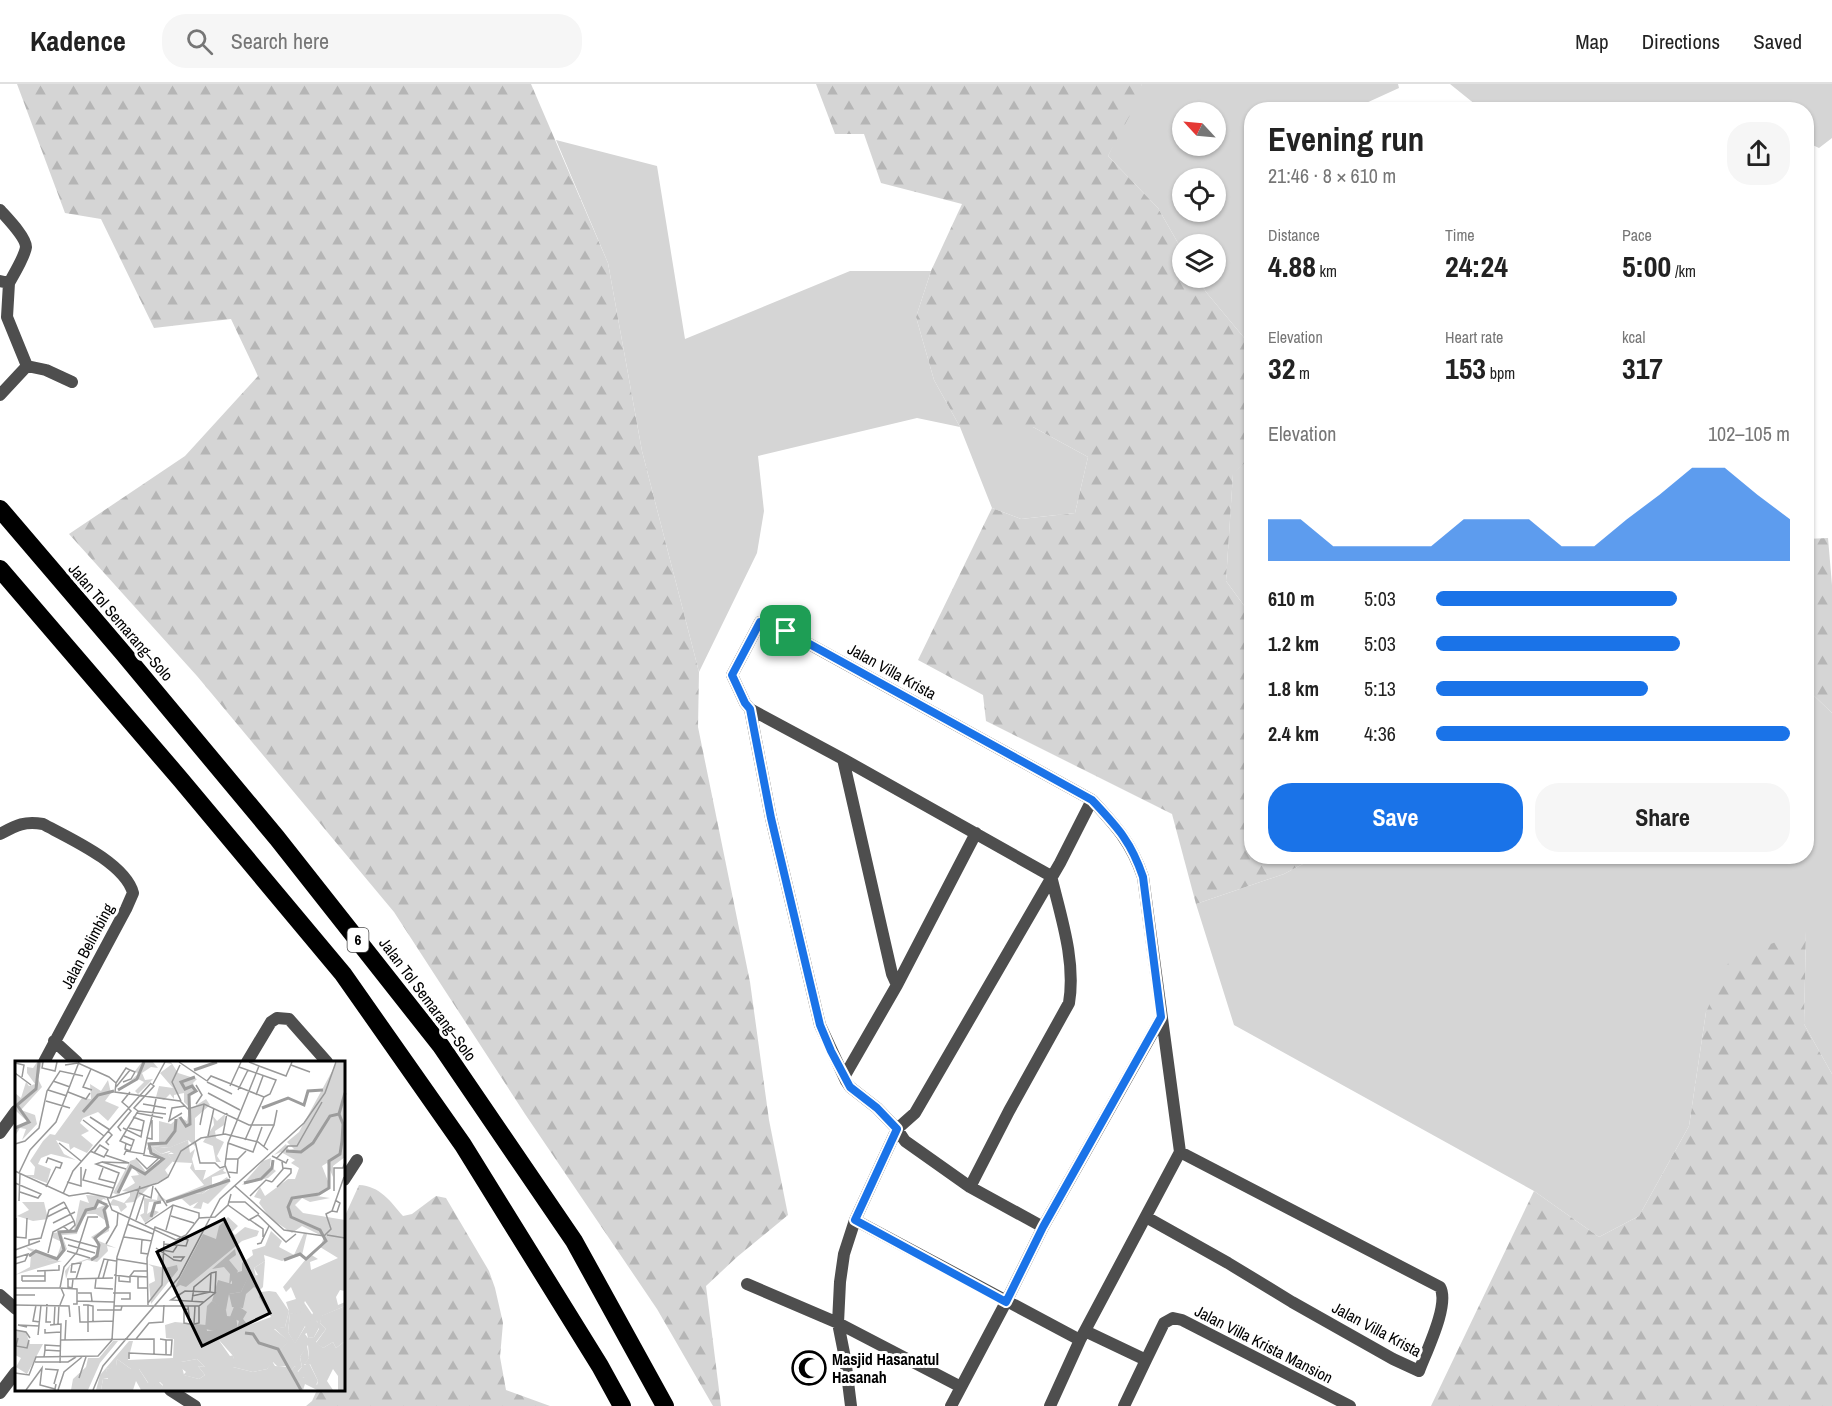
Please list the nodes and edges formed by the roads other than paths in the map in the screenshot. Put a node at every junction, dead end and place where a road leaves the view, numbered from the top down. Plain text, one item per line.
1 (0, 210) edge
2 (5, 282) edge
3 (27, 366) junction
4 (72, 381) dead end
5 (0, 395) edge
6 (0, 509) edge
7 (0, 569) edge
8 (750, 709) junction
9 (843, 759) junction
10 (1092, 800) junction
11 (976, 833) junction
12 (0, 834) edge
13 (1051, 876) junction
14 (897, 986) junction
15 (1161, 1017) junction
16 (54, 1041) junction
17 (44, 1061) edge
18 (76, 1061) edge
19 (248, 1061) edge
20 (326, 1061) edge
21 (844, 1077) junction
22 (15, 1112) edge
23 (897, 1129) junction
24 (0, 1133) edge
25 (1180, 1152) junction
26 (357, 1160) dead end
27 (345, 1178) edge
28 (970, 1187) junction
29 (1146, 1216) junction
30 (855, 1220) junction
31 (1043, 1227) junction
32 (747, 1284) dead end
33 (0, 1295) edge
34 (1006, 1302) junction
35 (15, 1306) edge
36 (838, 1323) junction
37 (1082, 1336) junction
38 (1146, 1360) junction
39 (15, 1373) edge
40 (961, 1388) junction
41 (177, 1391) edge
42 (0, 1393) edge
43 (191, 1405) edge
44 (622, 1406) edge
45 (665, 1406) edge
46 (851, 1406) edge
47 (951, 1406) edge
48 (1050, 1406) edge
49 (1124, 1406) edge
50 (1350, 1406) edge

1 - 2 street
2 - 3 street
3 - 4 street
3 - 5 street
6 - 45 highway, Jalan Tol Semarang–Solo / 6
7 - 44 highway, 6
8 - 9 street
8 - 10 street, Jalan Villa Krista
8 - 21 street, Jalan Villa Krista
9 - 11 street
9 - 14 street
10 - 13 street
10 - 15 street, Jalan Villa Krista
11 - 13 street
11 - 14 street
12 - 16 street, Jalan Belimbing
13 - 23 street
13 - 28 street
14 - 21 street
15 - 25 street, Jalan Villa Krista
15 - 31 street
16 - 17 street, Jalan Belimbing
16 - 18 street
19 - 20 street
21 - 23 street, Jalan Villa Krista
22 - 24 street
23 - 28 street, Jalan Villa Krista
23 - 30 street
25 - 29 street
25 - 29 street, Jalan Villa Krista
26 - 27 street
28 - 31 street, Jalan Villa Krista
29 - 37 street
30 - 34 street
30 - 36 street
31 - 34 street
32 - 36 street
33 - 35 street
34 - 37 street
34 - 40 street
36 - 40 street
36 - 46 street
37 - 38 street
37 - 48 street
38 - 49 street
38 - 50 street, Jalan Villa Krista Mansion
39 - 42 street
40 - 47 street
41 - 43 street

